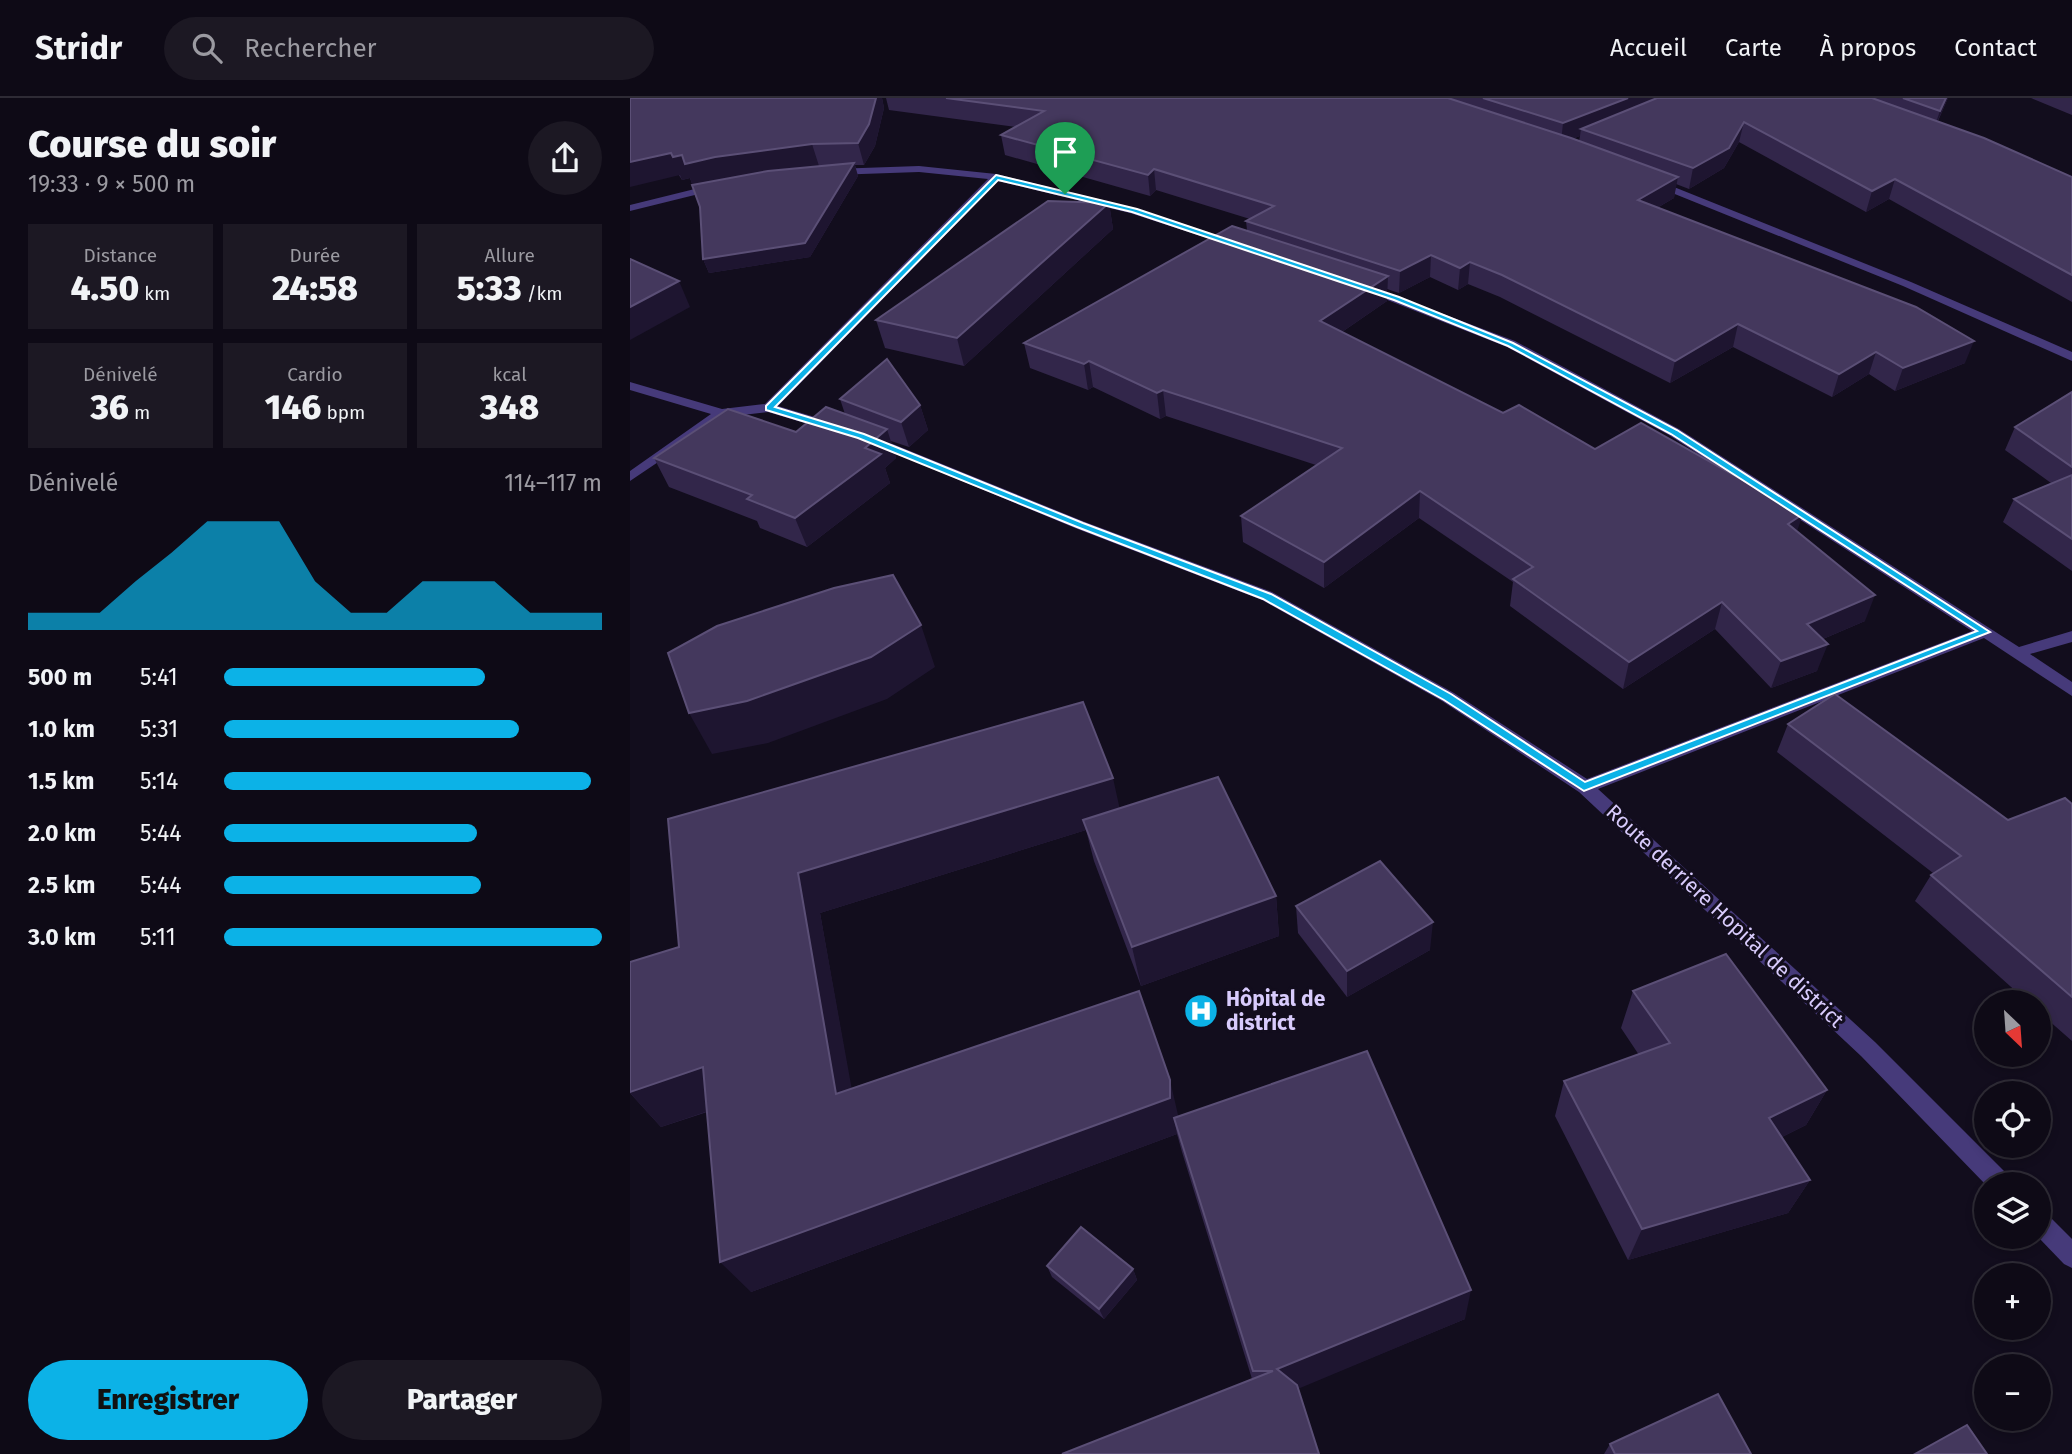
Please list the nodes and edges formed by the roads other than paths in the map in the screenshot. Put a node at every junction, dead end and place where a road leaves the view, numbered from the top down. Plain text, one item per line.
1 (819, 172) edge
2 (996, 177) junction
3 (1639, 177) edge
4 (724, 185) edge
5 (630, 208) edge
6 (1251, 249) edge
7 (1357, 285) edge
8 (2072, 357) edge
9 (630, 386) edge
10 (769, 408) junction
11 (721, 413) junction
12 (630, 477) edge
13 (1985, 632) junction
14 (2072, 636) edge
15 (2017, 653) junction
16 (2072, 690) edge
17 (1584, 787) junction
18 (1989, 1172) edge
19 (2051, 1234) edge
20 (2072, 1256) edge

1 - 2 street
2 - 6 street
2 - 10 street
3 - 8 street
4 - 5 street
7 - 13 street
9 - 11 street
10 - 11 street, Route derriere Hopital de district
10 - 17 street, Route derriere Hopital de district
11 - 12 street
13 - 15 street
13 - 17 street
14 - 15 street
15 - 16 street
17 - 18 street, Route derriere Hopital de district
19 - 20 street

